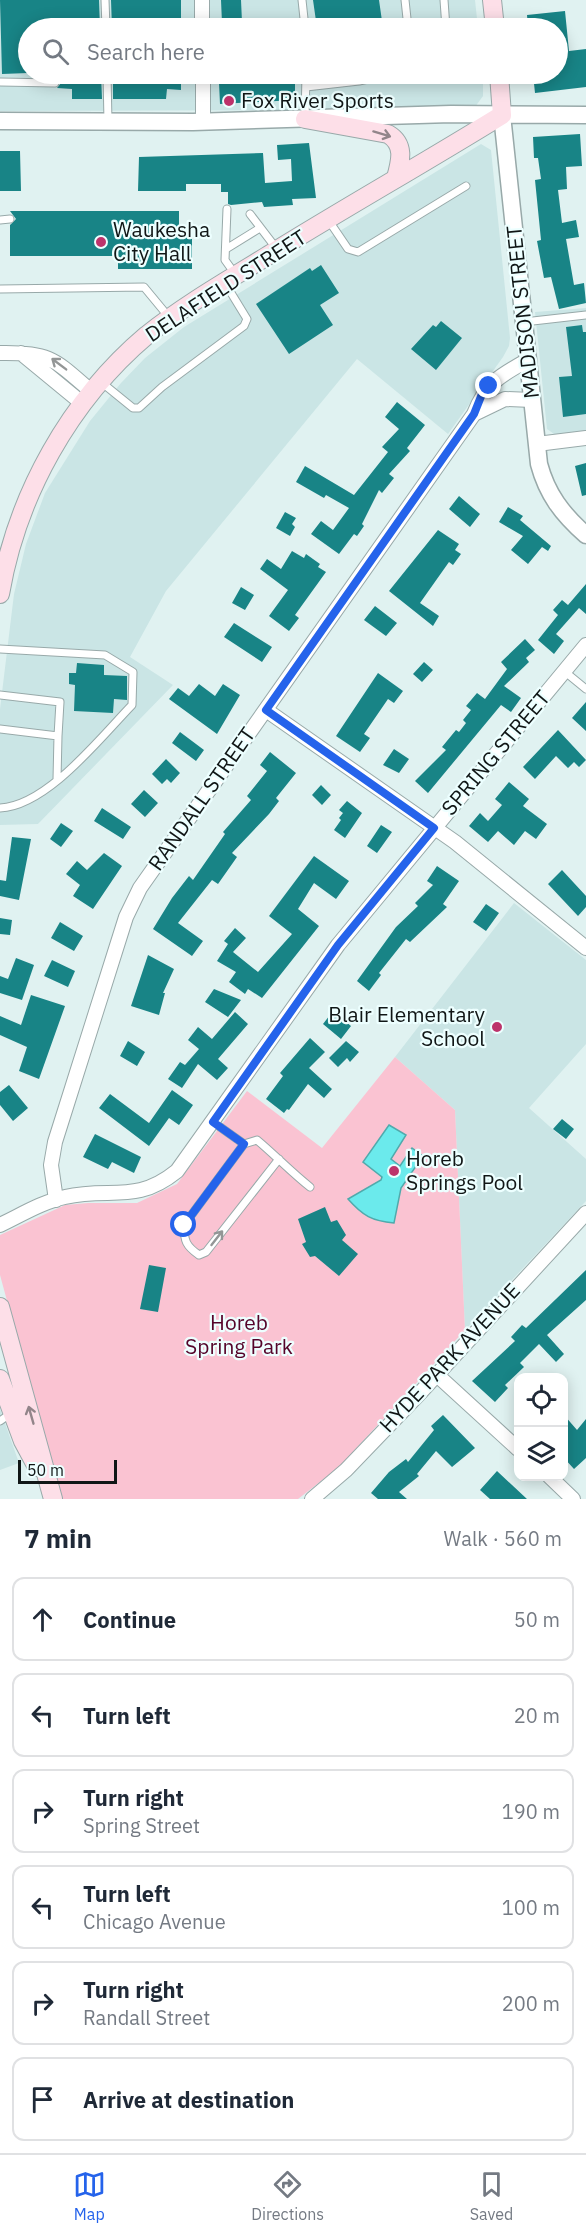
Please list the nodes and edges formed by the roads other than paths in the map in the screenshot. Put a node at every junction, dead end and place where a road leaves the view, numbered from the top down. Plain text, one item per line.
1 (105, 0) edge
2 (202, 0) edge
3 (302, 0) edge
4 (405, 0) edge
5 (444, 0) edge
6 (492, 0) edge
7 (106, 18) edge
8 (202, 18) edge
9 (304, 18) edge
10 (407, 18) edge
11 (445, 18) edge
12 (494, 18) edge
13 (0, 82) edge
14 (18, 82) edge
15 (107, 84) edge
16 (203, 84) edge
17 (332, 84) edge
18 (500, 84) edge
19 (306, 87) joint
20 (586, 115) edge
21 (502, 116) junction
22 (305, 119) junction
23 (0, 121) edge
24 (203, 121) junction
25 (108, 122) junction
26 (396, 178) junction
27 (466, 186) dead end
28 (227, 209) dead end
29 (250, 214) dead end
30 (10, 219) dead end
31 (328, 219) junction
32 (0, 220) edge
33 (260, 228) junction
34 (226, 249) junction
35 (277, 250) junction
36 (231, 279) junction
37 (0, 289) edge
38 (586, 315) edge
39 (170, 318) junction
40 (525, 322) junction
41 (0, 353) edge
42 (528, 360) junction
43 (92, 392) junction
44 (532, 400) junction
45 (474, 414) junction
46 (586, 438) edge
47 (537, 444) junction
48 (586, 535) edge
49 (0, 594) edge
50 (586, 645) edge
51 (0, 649) edge
52 (564, 671) junction
53 (586, 689) edge
54 (0, 695) edge
55 (266, 710) junction
56 (0, 729) edge
57 (58, 736) junction
58 (57, 779) junction
59 (0, 808) edge
60 (434, 828) junction
61 (586, 948) edge
62 (213, 1122) junction
63 (244, 1144) junction
64 (279, 1159) junction
65 (310, 1187) dead end
66 (56, 1200) junction
67 (585, 1216) edge
68 (0, 1225) edge
69 (0, 1307) edge
70 (437, 1375) junction
71 (0, 1379) edge
72 (6, 1416) edge
73 (514, 1444) edge
74 (554, 1481) edge
75 (52, 1496) edge
76 (312, 1499) edge
77 (573, 1499) edge

1 - 7 lane
2 - 8 street
3 - 9 lane
4 - 10 lane
5 - 11 lane
6 - 12 main road
13 - 14 lane
15 - 25 lane
16 - 24 street
17 - 19 lane
18 - 21 main road, MADISON STREET
19 - 22 lane
20 - 21 street
21 - 22 street
21 - 26 main road, DELAFIELD STREET
21 - 40 street, MADISON STREET
22 - 24 street
22 -> 26 main road
23 - 25 street
24 - 25 street
26 - 31 main road, DELAFIELD STREET
27 - 31 lane
28 - 34 lane
29 - 33 lane
30 - 32 lane
31 - 35 main road, DELAFIELD STREET
33 - 34 lane
33 - 35 lane
34 - 36 lane
35 - 36 main road, DELAFIELD STREET
36 - 39 main road, DELAFIELD STREET
36 - 43 lane
37 - 39 lane
38 - 40 lane
39 - 43 main road, DELAFIELD STREET
40 - 42 street, MADISON STREET
41 - 43 street
42 - 44 street, MADISON STREET
42 - 45 street, RANDALL STREET
43 - 49 main road, DELAFIELD STREET
44 - 45 street, RANDALL STREET
44 - 47 street, MADISON STREET
45 - 55 street, RANDALL STREET
46 - 47 street
47 - 48 street, MADISON STREET
50 - 52 street, SPRING STREET
51 - 58 lane
52 - 53 lane
52 - 60 street, SPRING STREET
54 - 57 lane
55 - 60 street
55 - 66 street, RANDALL STREET
56 - 57 lane
57 - 58 lane
58 - 59 lane
60 - 61 street
60 - 62 street, SPRING STREET
62 - 63 lane
62 - 66 street, SPRING STREET
63 - 64 lane
63 -> 64 lane
64 - 65 lane
66 - 68 street, SPRING STREET
67 - 70 street, HYDE PARK AVENUE
75 -> 69 main road
70 - 73 street
70 - 76 street, HYDE PARK AVENUE
71 - 72 main road
72 - 75 main road
74 - 77 street

